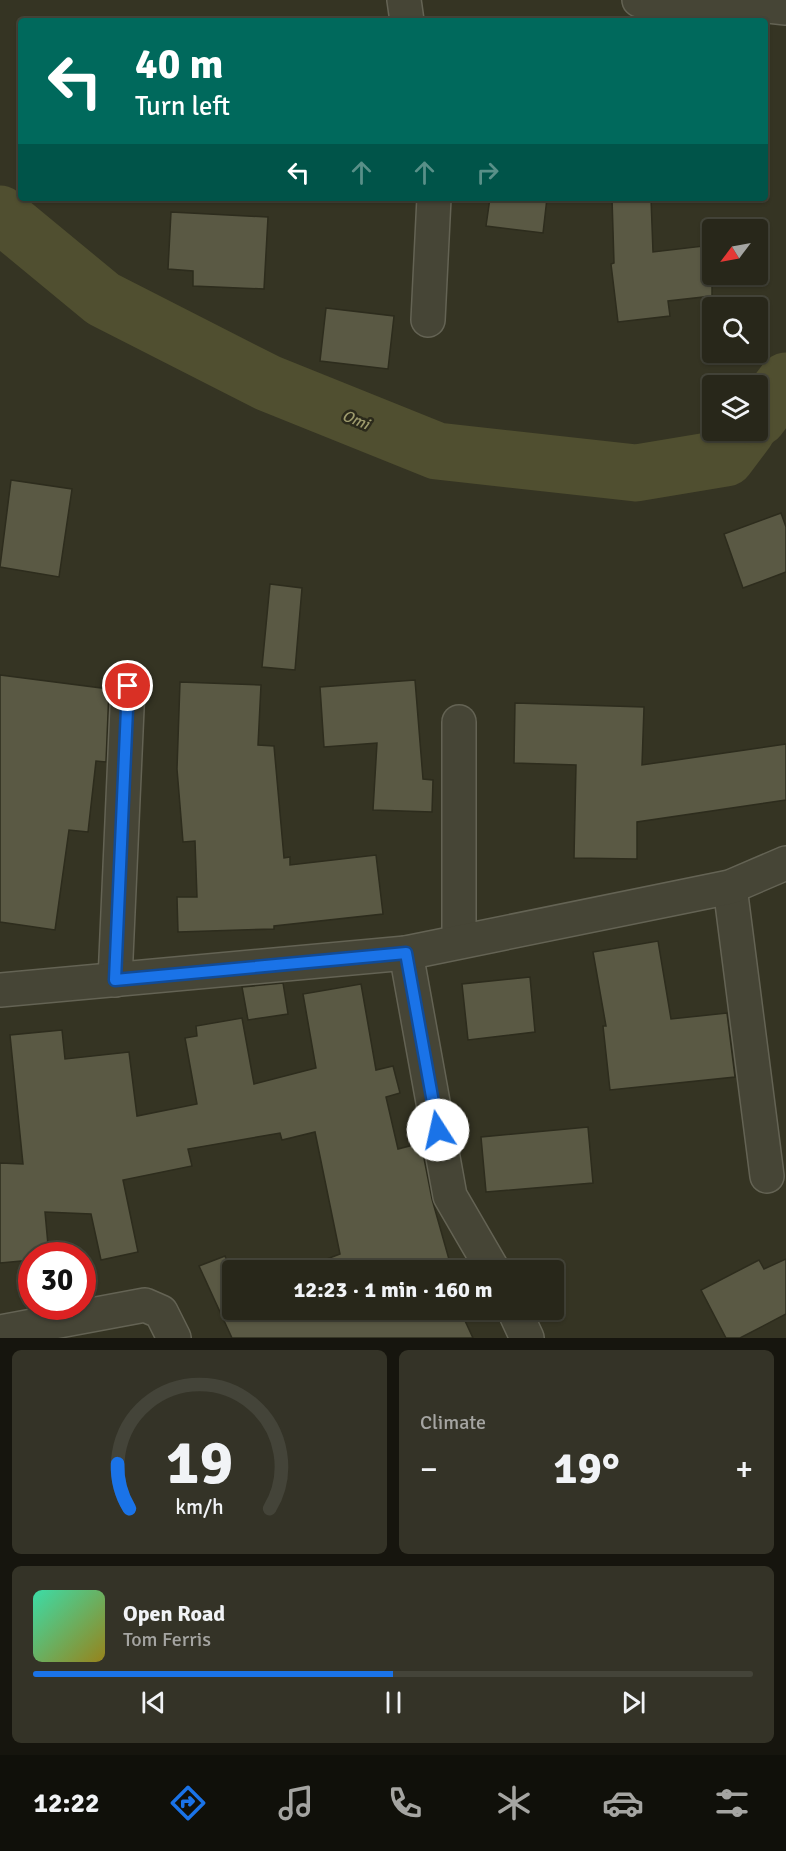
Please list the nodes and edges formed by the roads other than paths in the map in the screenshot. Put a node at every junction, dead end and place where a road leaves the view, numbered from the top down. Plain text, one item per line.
1 (404, 0) edge
2 (639, 0) edge
3 (721, 7) edge
4 (786, 8) edge
5 (407, 18) edge
6 (434, 201) edge
7 (428, 320) dead end
8 (128, 686) dead end
9 (459, 722) dead end
10 (786, 863) edge
11 (730, 887) junction
12 (459, 941) junction
13 (406, 953) junction
14 (115, 980) junction
15 (0, 990) edge
16 (767, 1176) dead end
17 (487, 1260) edge
18 (519, 1320) edge
19 (0, 1332) edge
20 (174, 1338) edge
21 (527, 1338) edge

1 - 5 street
2 - 3 street
3 - 4 street
6 - 7 street
8 - 14 street
9 - 12 street
10 - 11 street
11 - 12 street
11 - 16 street
12 - 13 street
13 - 14 street
13 - 17 street
14 - 15 street
18 - 21 street
19 - 20 street

